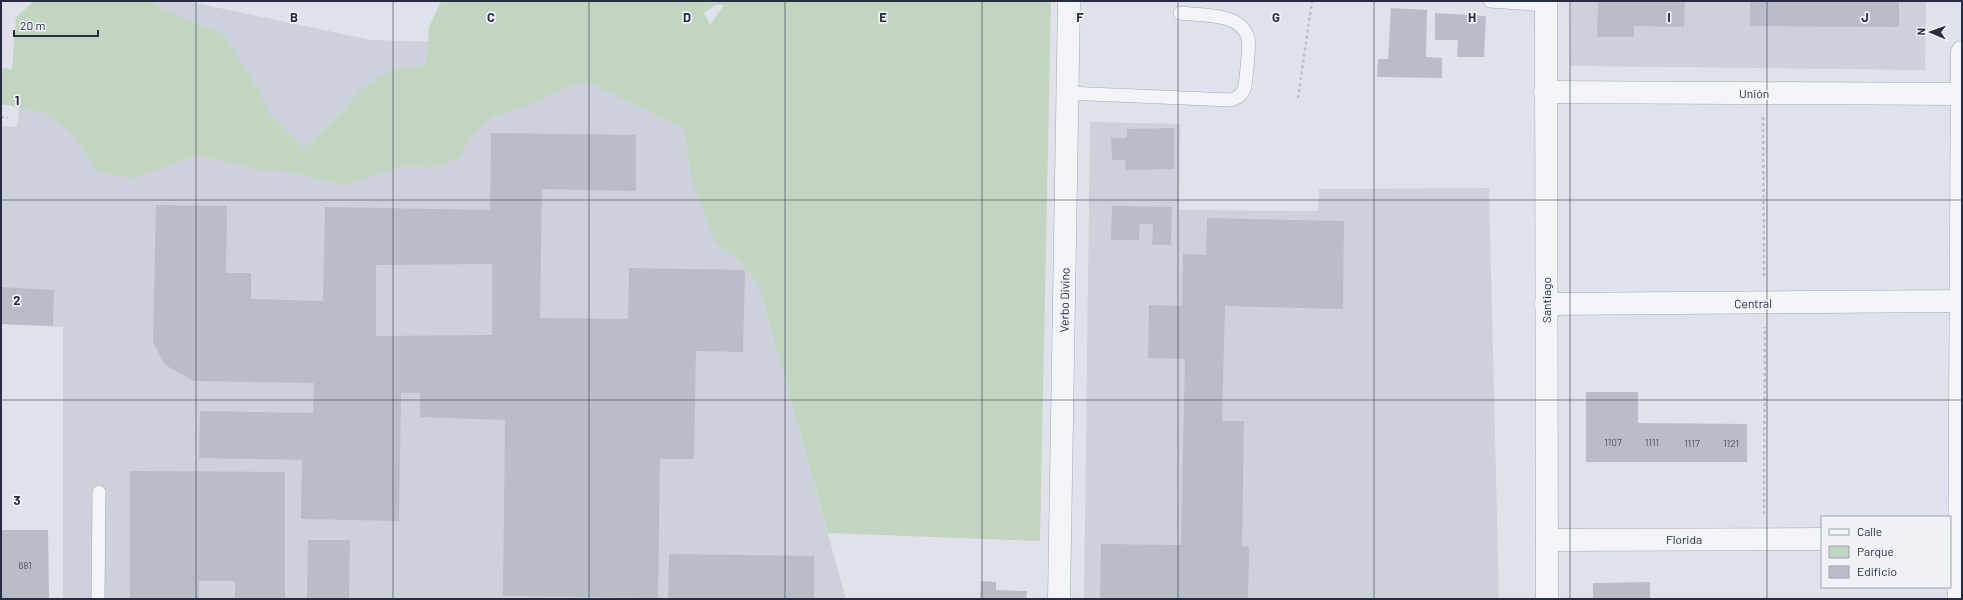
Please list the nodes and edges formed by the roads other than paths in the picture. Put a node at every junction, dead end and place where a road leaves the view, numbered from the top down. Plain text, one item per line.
1 (1069, 1) edge
2 (1490, 1) edge
3 (1546, 3) edge
4 (1180, 13) dead end
5 (1962, 52) edge
6 (1545, 92) junction
7 (1067, 94) junction
8 (1962, 94) edge
9 (1546, 304) junction
10 (1961, 314) edge
11 (99, 492) dead end
12 (1957, 538) edge
13 (1821, 539) edge
14 (1546, 540) junction
15 (98, 599) edge
16 (1059, 599) edge
17 (1547, 599) edge
18 (1959, 599) edge

1 - 7 street, Verbo Divino
2 - 3 lane
3 - 6 street, Santiago
4 - 7 lane
5 - 8 street
6 - 8 street, Unión
6 - 9 street, Santiago
7 - 16 street, Verbo Divino
8 - 10 street
9 - 10 street, Central
9 - 14 street, Santiago
10 - 12 street
11 - 15 lane
12 - 18 street
13 - 14 street, Florida
14 - 17 street, Santiago

